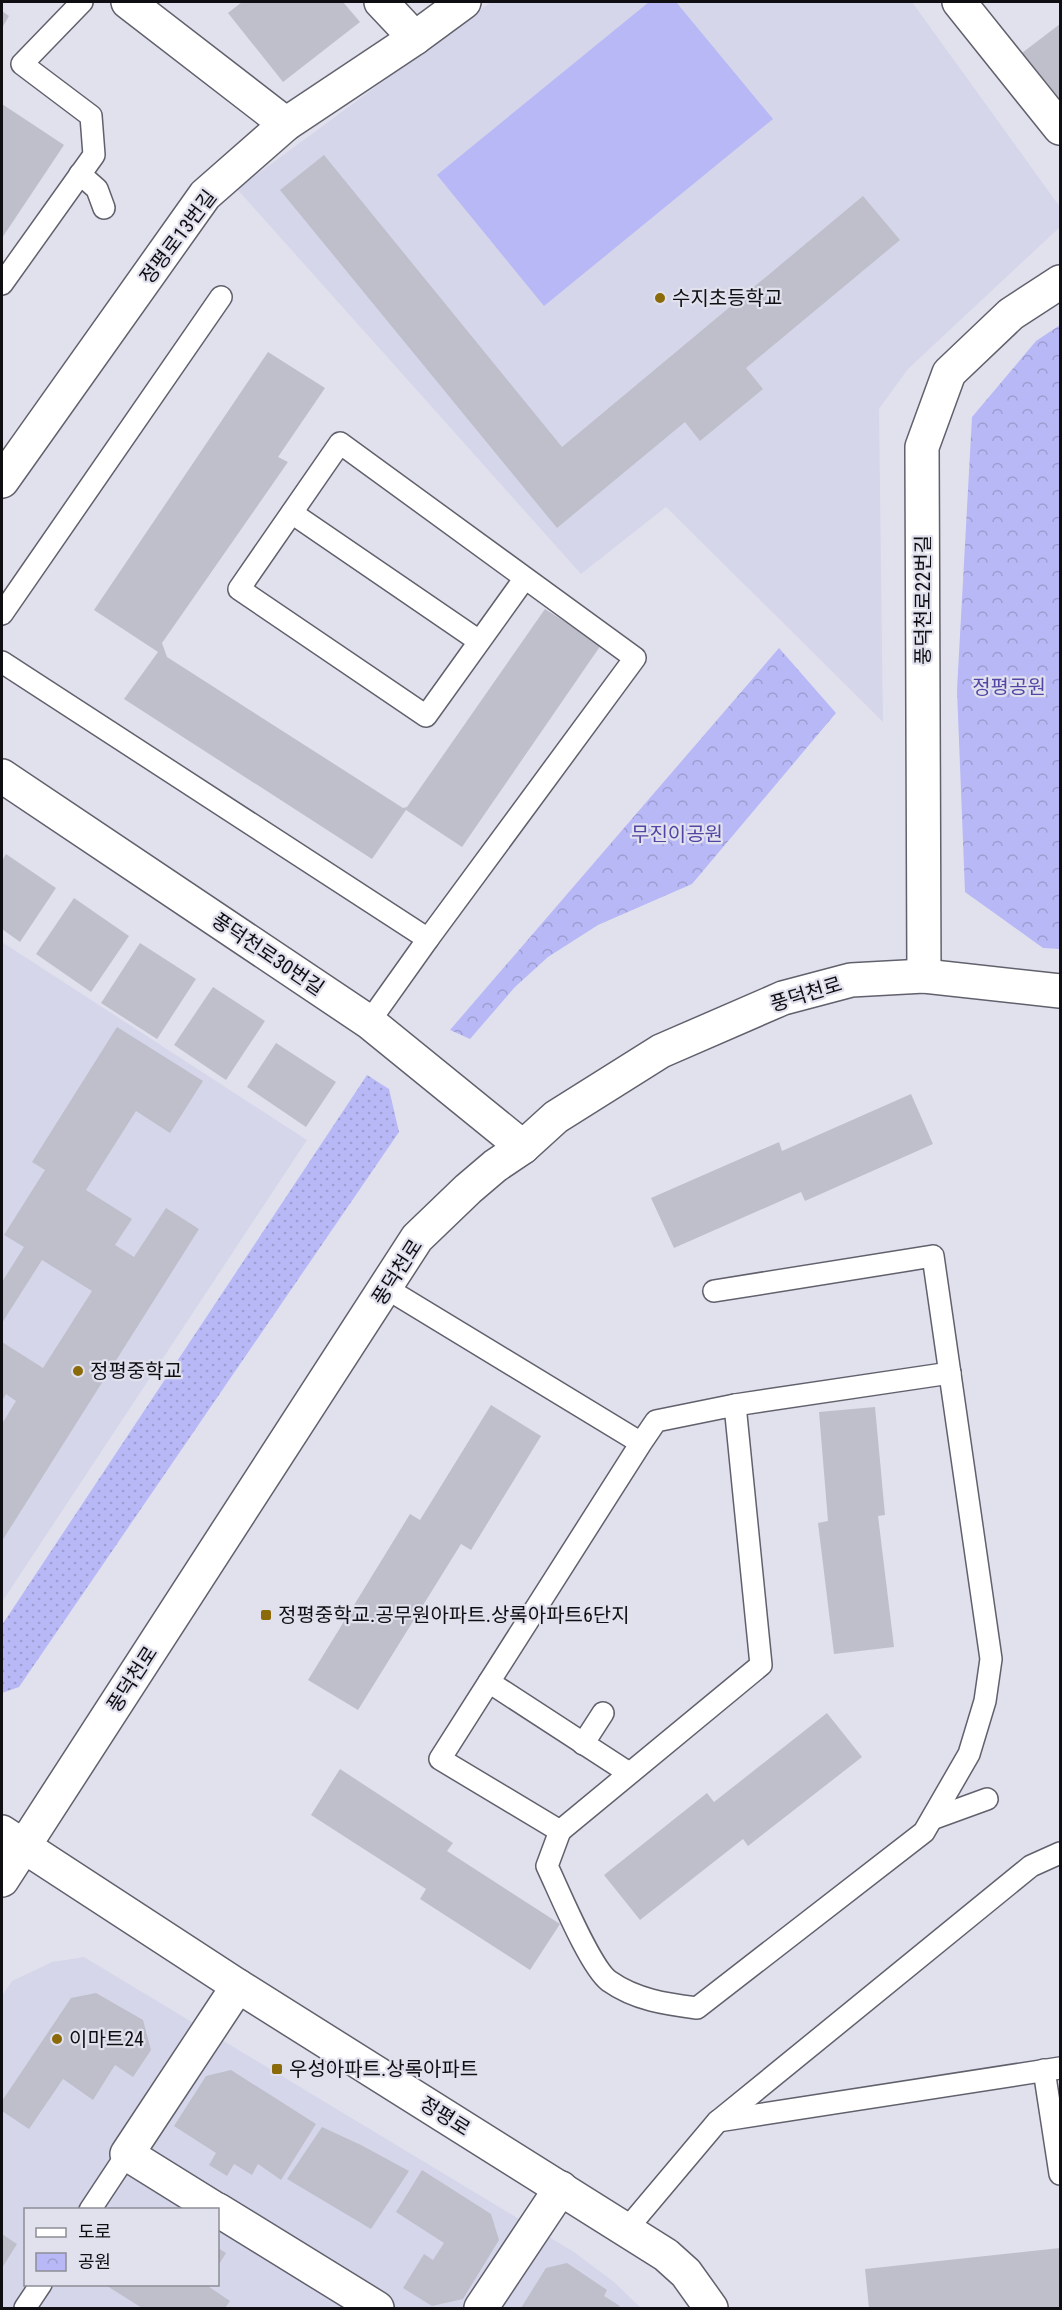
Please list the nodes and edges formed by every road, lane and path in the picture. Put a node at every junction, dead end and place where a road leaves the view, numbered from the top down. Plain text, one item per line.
1 (82, 2) edge
2 (128, 2) edge
3 (381, 2) edge
4 (464, 2) edge
5 (959, 2) edge
6 (415, 38) junction
7 (286, 124) junction
8 (1060, 128) edge
9 (80, 174) junction
10 (104, 208) dead end
11 (1060, 282) edge
12 (2, 284) edge
13 (221, 297) dead end
14 (2, 481) edge
15 (292, 513) junction
16 (525, 578) junction
17 (2, 614) edge
18 (479, 641) junction
19 (2, 662) edge
20 (2, 776) edge
21 (428, 939) junction
22 (924, 976) junction
23 (1060, 991) edge
24 (369, 1022) junction
25 (523, 1147) junction
26 (386, 1288) junction
27 (714, 1291) dead end
28 (950, 1373) junction
29 (735, 1405) junction
30 (640, 1443) junction
31 (489, 1682) junction
32 (603, 1713) dead end
33 (583, 1744) junction
34 (629, 1773) junction
35 (987, 1799) dead end
36 (932, 1819) junction
37 (560, 1831) junction
38 (12, 1839) edge
39 (1060, 1853) edge
40 (2, 1880) edge
41 (238, 1986) junction
42 (1052, 2069) edge
43 (717, 2121) junction
44 (1057, 2124) edge
45 (127, 2154) junction
46 (1060, 2174) edge
47 (561, 2188) junction
48 (91, 2208) edge
49 (214, 2208) edge
50 (219, 2211) edge
51 (626, 2230) junction
52 (40, 2286) edge
53 (25, 2308) edge
54 (377, 2308) edge
55 (481, 2308) edge
56 (711, 2308) edge

1 - 9 lane
2 - 7 street
3 - 6 street
4 - 6 street, 정평로13번길
5 - 8 street
6 - 7 street, 정평로13번길
7 - 14 street, 정평로13번길
9 - 10 lane
9 - 12 lane
11 - 22 street, 풍덕천로22번길
13 - 17 lane
15 - 16 lane
15 - 18 lane
15 - 18 lane
16 - 18 lane
16 - 21 lane
19 - 21 lane
20 - 24 street, 풍덕천로30번길
21 - 24 lane
22 - 23 street, 풍덕천로
22 - 25 street, 풍덕천로
24 - 25 street, 풍덕천로30번길
25 - 26 street, 풍덕천로
26 - 30 lane
26 - 38 street, 풍덕천로
27 - 28 lane
28 - 29 lane
28 - 36 lane
29 - 30 lane
29 - 34 lane
30 - 31 lane
31 - 33 lane
31 - 37 lane
32 - 33 lane
33 - 34 lane
34 - 37 lane
35 - 36 lane
36 - 37 lane
38 - 40 street, 풍덕천로
38 - 41 street, 정평로
39 - 43 lane
41 - 45 street
41 - 47 street, 정평로
42 - 43 lane
42 - 44 lane
43 - 51 lane
44 - 46 lane
45 - 48 lane
45 - 49 street
47 - 51 street, 정평로
47 - 55 street
50 - 54 street
51 - 56 street, 정평로
52 - 53 lane

